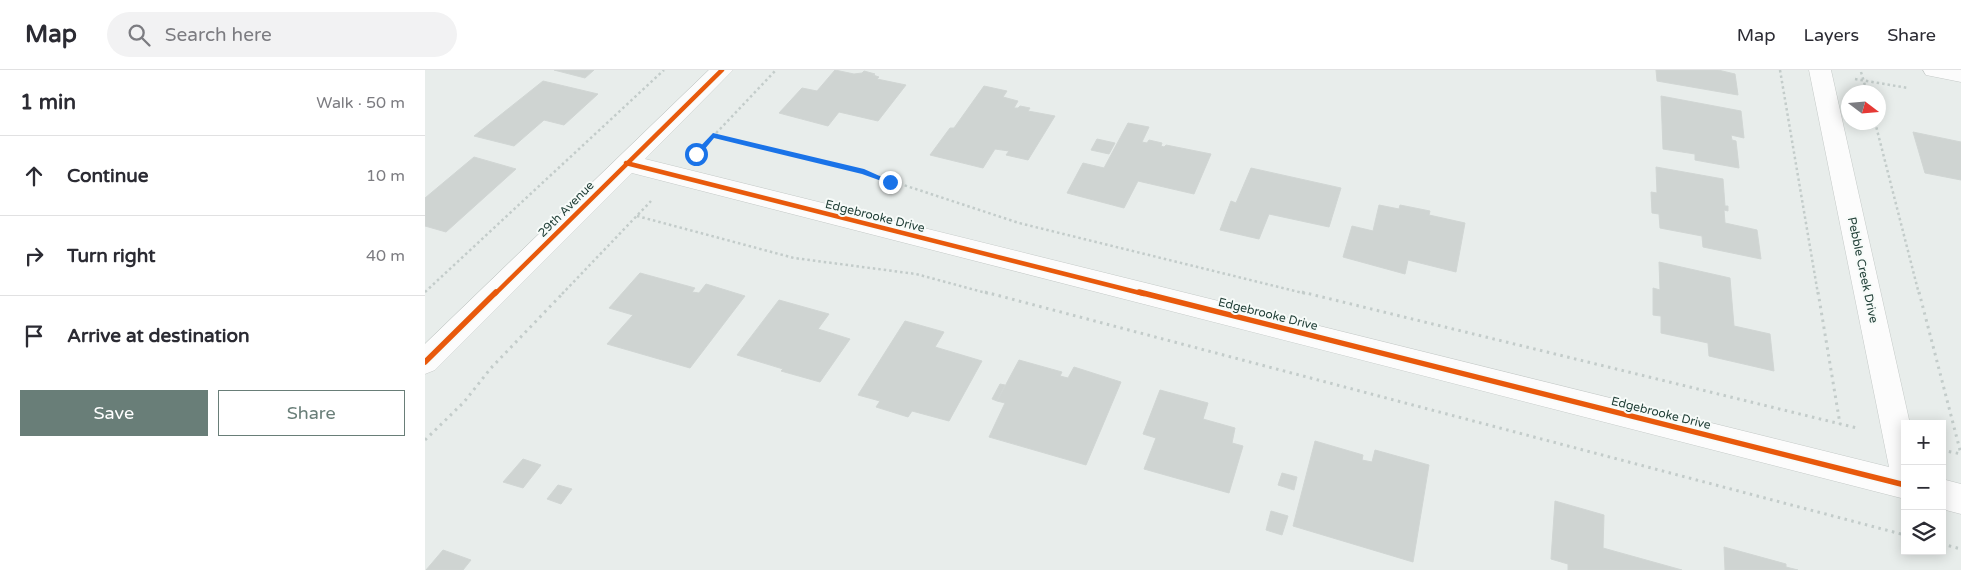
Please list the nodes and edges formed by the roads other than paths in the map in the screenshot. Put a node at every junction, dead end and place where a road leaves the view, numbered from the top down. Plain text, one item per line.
1 (722, 70) edge
2 (1820, 70) edge
3 (1934, 70) edge
4 (1961, 75) edge
5 (627, 163) junction
6 (425, 362) edge
7 (1904, 465) edge
8 (1901, 484) edge
9 (1946, 495) edge
10 (1961, 499) edge

1 - 5 street, 29th Avenue
2 - 7 street, Pebble Creek Drive
3 - 4 street
5 - 6 street, 29th Avenue
5 - 8 street, Edgebrooke Drive
9 - 10 street

